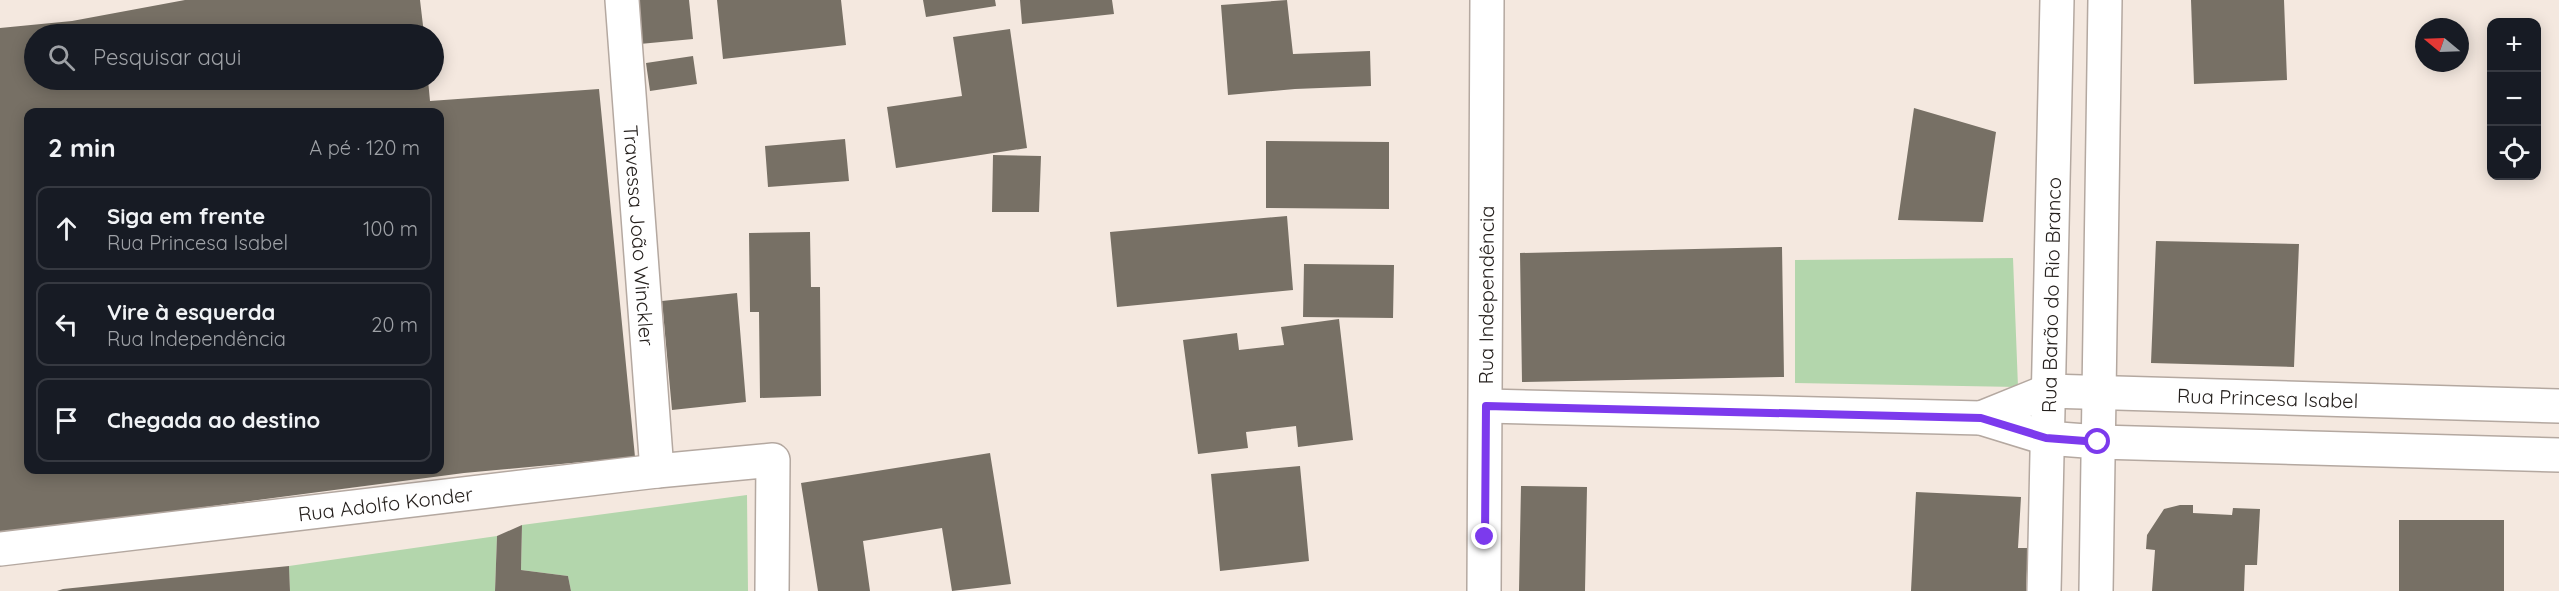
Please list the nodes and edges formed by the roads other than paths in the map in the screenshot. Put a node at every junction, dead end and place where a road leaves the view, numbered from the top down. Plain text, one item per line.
1 (622, 0) edge
2 (1487, 0) edge
3 (2057, 0) edge
4 (2105, 0) edge
5 (2052, 177) junction
6 (2101, 178) junction
7 (2048, 391) junction
8 (2100, 393) junction
9 (2296, 399) junction
10 (2427, 402) junction
11 (1486, 406) junction
12 (2555, 406) edge
13 (1981, 418) junction
14 (2046, 438) junction
15 (2098, 442) junction
16 (2299, 448) junction
17 (2426, 451) junction
18 (2554, 455) edge
19 (657, 471) junction
20 (0, 549) edge
21 (772, 591) edge
22 (1484, 591) edge
23 (2044, 591) edge
24 (2096, 591) edge

1 - 19 street, Travessa João Winckler
2 - 11 street, Rua Independência
3 - 5 street, Rua Barão do Rio Branco
4 - 6 street
5 - 6 street
5 - 7 street, Rua Barão do Rio Branco
6 - 8 street
7 - 8 street, Rua Princesa Isabel
7 - 13 street, Rua Princesa Isabel
7 - 14 street, Rua Barão do Rio Branco
8 - 9 street, Rua Princesa Isabel
8 - 15 street
9 - 10 street, Rua Princesa Isabel
9 - 16 street
10 - 12 street, Rua Princesa Isabel
10 - 17 street
11 - 13 street, Rua Princesa Isabel
11 - 22 street, Rua Independência
12 - 18 street
13 - 14 street, Rua Princesa Isabel
14 - 15 street, Rua Princesa Isabel
14 - 23 street, Rua Barão do Rio Branco
15 - 16 street, Rua Princesa Isabel
15 - 24 street
16 - 17 street, Rua Princesa Isabel
17 - 18 street, Rua Princesa Isabel
19 - 20 street, Rua Adolfo Konder
19 - 21 street, Rua Adolfo Konder

